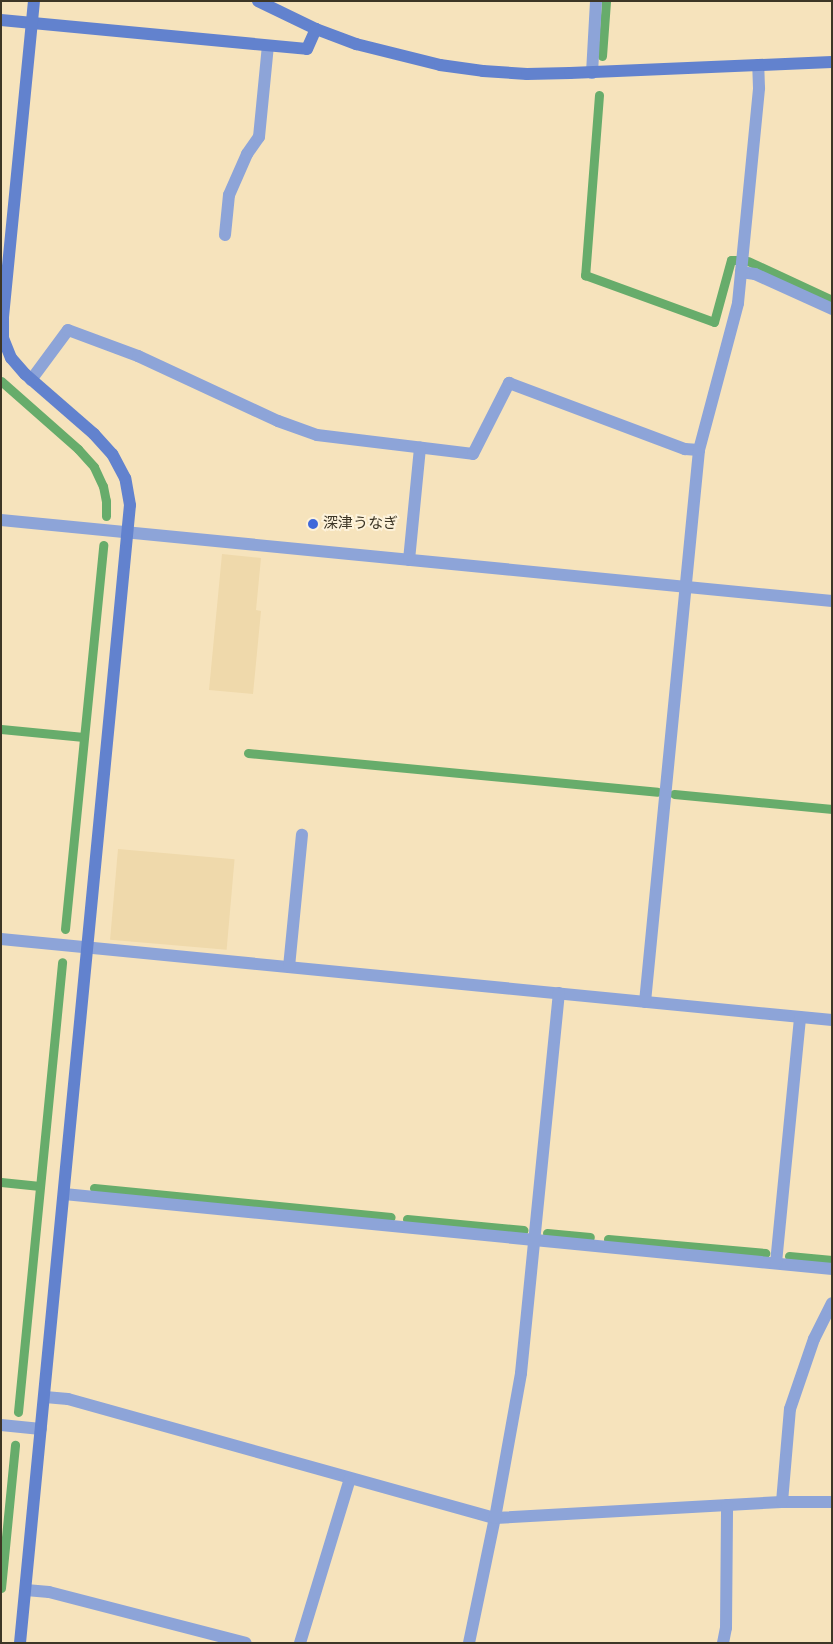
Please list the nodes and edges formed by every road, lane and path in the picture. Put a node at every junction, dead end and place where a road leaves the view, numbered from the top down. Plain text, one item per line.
1 (34, 1) edge
2 (258, 1) edge
3 (596, 1) edge
4 (1, 20) edge
5 (32, 23) junction
6 (316, 29) junction
7 (268, 46) junction
8 (832, 62) edge
9 (758, 65) junction
10 (592, 73) junction
11 (225, 235) dead end
12 (741, 272) junction
13 (832, 309) edge
14 (32, 380) junction
15 (420, 448) junction
16 (699, 450) junction
17 (1, 520) edge
18 (129, 533) junction
19 (409, 560) junction
20 (686, 587) junction
21 (832, 601) edge
22 (302, 835) dead end
23 (1, 939) edge
24 (88, 948) junction
25 (289, 967) junction
26 (559, 994) junction
27 (645, 1002) junction
28 (800, 1017) junction
29 (832, 1020) edge
30 (64, 1194) junction
31 (534, 1240) junction
32 (776, 1263) junction
33 (832, 1269) edge
34 (832, 1304) edge
35 (44, 1397) junction
36 (1, 1425) edge
37 (41, 1429) junction
38 (350, 1478) junction
39 (782, 1502) junction
40 (832, 1502) edge
41 (727, 1505) junction
42 (495, 1518) junction
43 (26, 1590) junction
44 (20, 1643) edge
45 (246, 1643) edge
46 (300, 1643) edge
47 (469, 1643) edge
48 (723, 1643) edge

1 - 5 street
2 - 6 street
3 - 10 street
4 - 5 street
5 - 7 street
5 - 14 street
6 - 7 street
6 - 10 street
7 - 11 street
8 - 9 street
9 - 10 street
9 - 12 street
12 - 13 street
12 - 16 street
14 - 15 street
14 - 18 street
15 - 16 street
15 - 19 street
16 - 20 street
17 - 18 street
18 - 19 street
18 - 24 street
19 - 20 street
20 - 21 street
20 - 27 street
22 - 25 street
23 - 24 street
24 - 25 street
24 - 30 street
25 - 26 street
26 - 27 street
26 - 31 street
27 - 28 street
28 - 29 street
28 - 32 street
30 - 31 street
30 - 35 street
31 - 32 street
31 - 42 street
32 - 33 street
34 - 39 street
35 - 37 street
35 - 38 street
36 - 37 street
37 - 43 street
38 - 42 street
38 - 46 street
39 - 40 street
39 - 41 street
41 - 42 street
41 - 48 street
42 - 47 street
43 - 44 street
43 - 45 street

